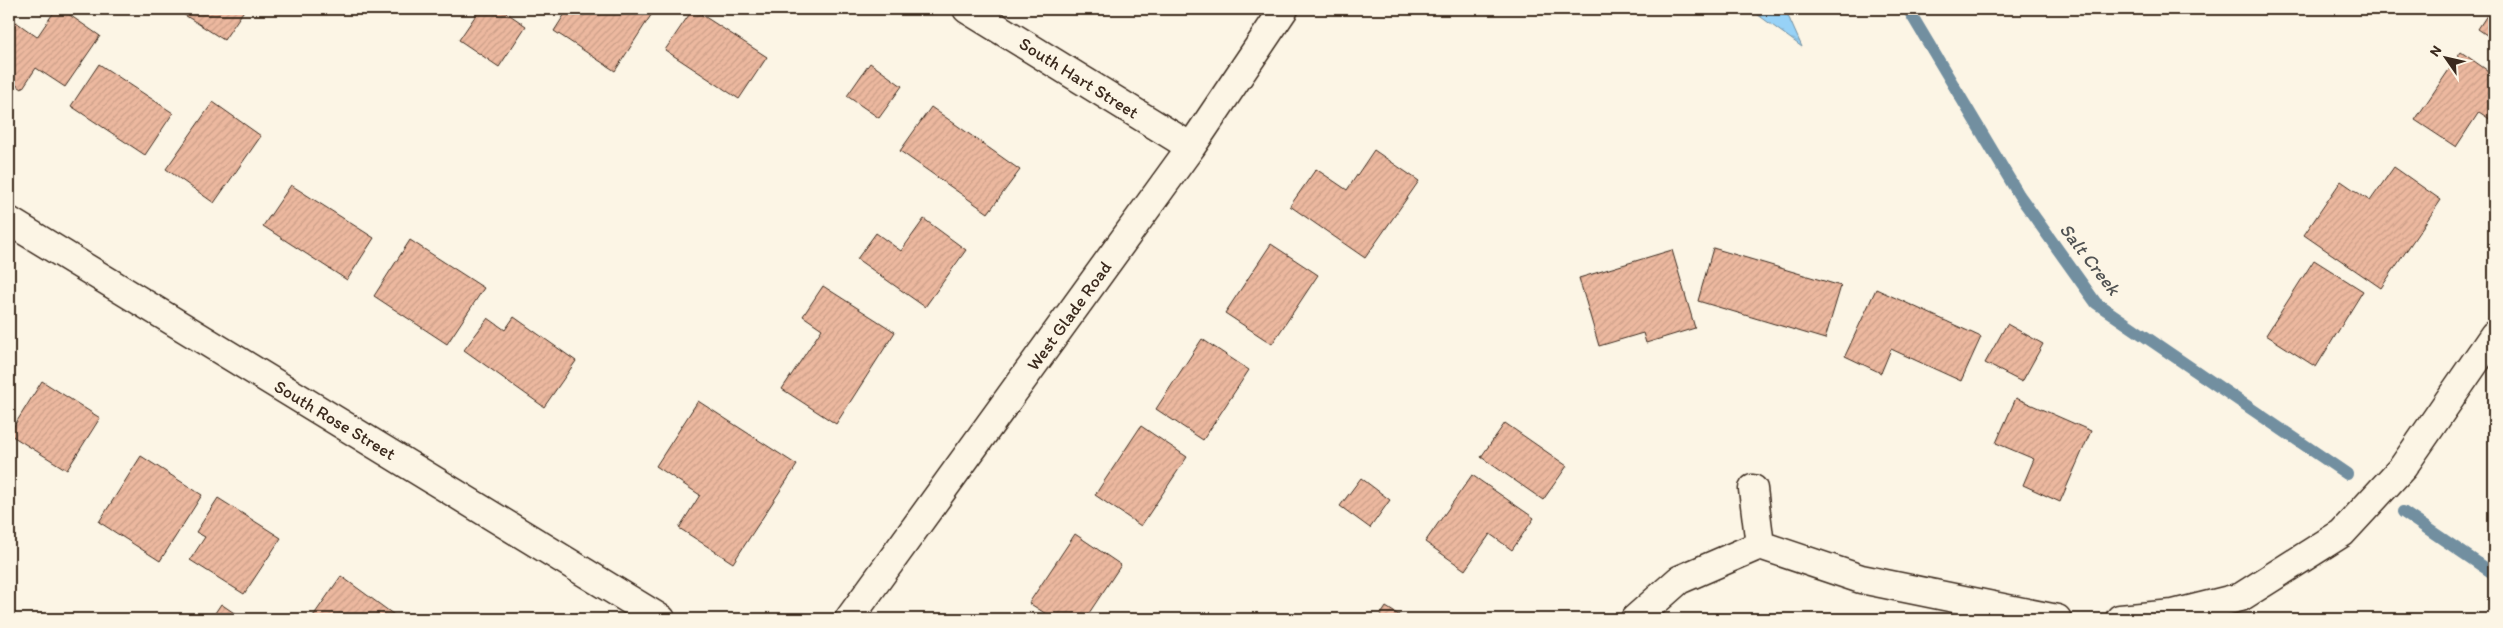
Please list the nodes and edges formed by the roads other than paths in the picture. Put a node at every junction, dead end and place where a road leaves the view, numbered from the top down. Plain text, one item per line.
1 (967, 9) edge
2 (1284, 9) edge
3 (1191, 147) junction
4 (9, 221) edge
5 (2494, 335) edge
6 (1754, 489) dead end
7 (1760, 545) junction
8 (2241, 608) edge
9 (661, 619) edge
10 (849, 619) edge
11 (1635, 619) edge
12 (2057, 619) edge
13 (2120, 619) edge

1 - 3 street, South Hart Street
2 - 3 street, West Glade Road
3 - 10 street, West Glade Road
4 - 9 street, South Rose Street
5 - 8 street
6 - 7 street
7 - 11 street
7 - 12 street
8 - 13 street

